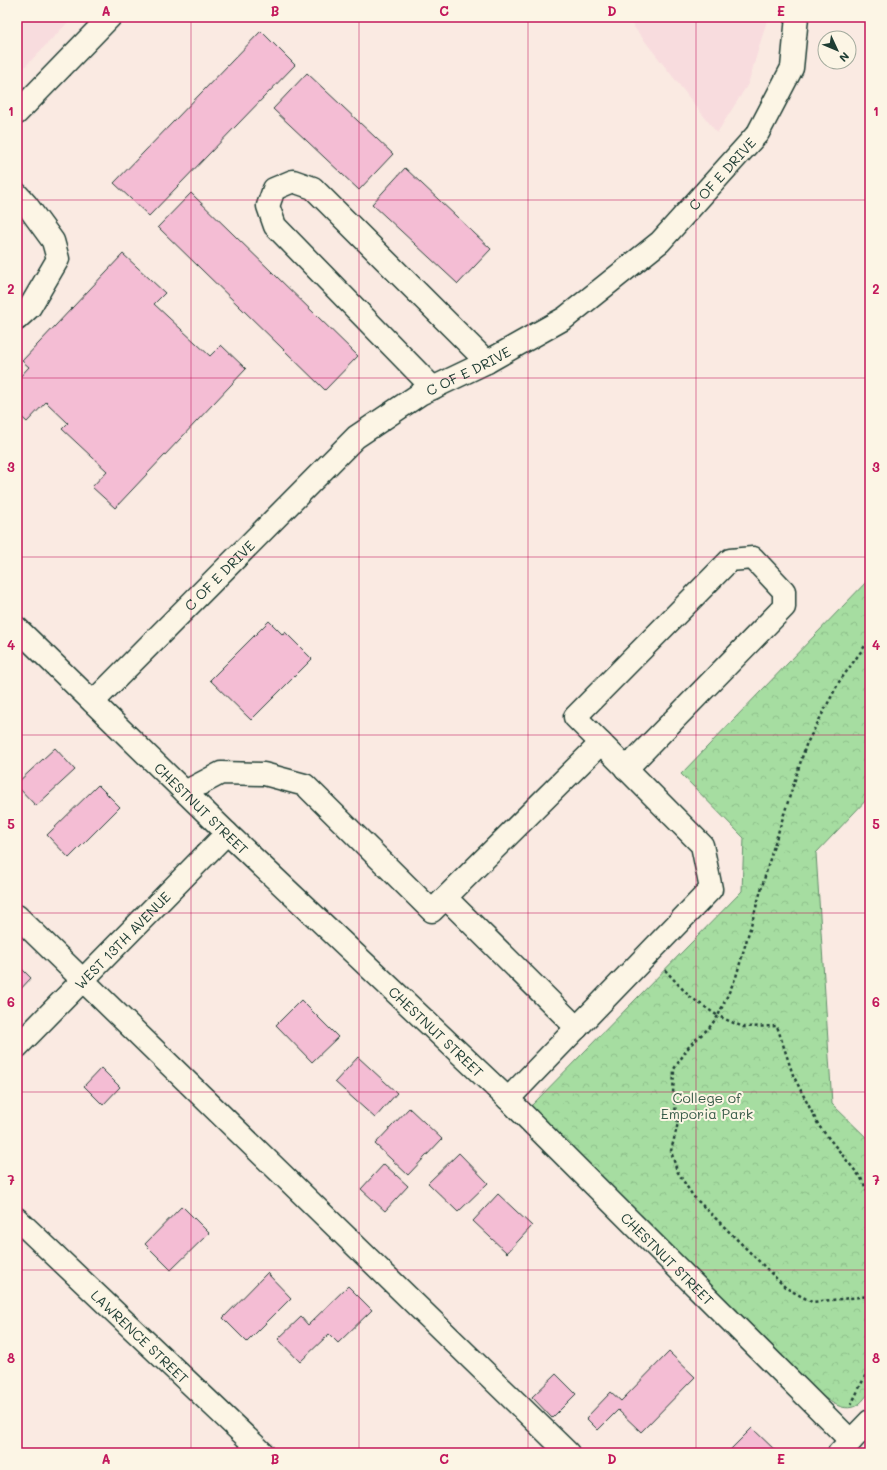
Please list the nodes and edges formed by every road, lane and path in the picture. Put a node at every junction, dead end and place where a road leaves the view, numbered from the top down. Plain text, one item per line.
1 (110, 17) edge
2 (797, 17) edge
3 (17, 114) edge
4 (17, 194) edge
5 (17, 319) edge
6 (487, 362) junction
7 (433, 388) junction
8 (17, 628) edge
9 (870, 639) edge
10 (93, 702) junction
11 (601, 743) junction
12 (626, 769) junction
13 (185, 792) junction
14 (227, 832) junction
15 (446, 898) junction
16 (17, 916) edge
17 (649, 954) junction
18 (82, 980) junction
19 (718, 1016) junction
20 (577, 1028) junction
21 (17, 1047) edge
22 (508, 1099) junction
23 (870, 1197) edge
24 (17, 1219) edge
25 (870, 1296) edge
26 (870, 1362) edge
27 (851, 1405) dead end
28 (870, 1421) edge
29 (845, 1447) edge
30 (263, 1453) edge
31 (568, 1453) edge

1 - 3 street
2 - 6 street, C OF E DRIVE
4 - 5 street
6 - 7 street, C OF E DRIVE
6 - 7 street
7 - 10 street, C OF E DRIVE
8 - 10 street, CHESTNUT STREET
9 - 19 path
10 - 13 street, CHESTNUT STREET
11 - 12 street
11 - 12 street
11 - 15 street
12 - 17 street
13 - 14 street, CHESTNUT STREET
13 - 15 street
14 - 18 street, WEST 13TH AVENUE
14 - 22 street, CHESTNUT STREET
15 - 20 street
16 - 18 street
17 - 19 path
17 - 20 street
18 - 21 street, WEST 13TH AVENUE
18 - 31 street
19 - 23 path
19 - 25 path
20 - 22 street
22 - 29 street, CHESTNUT STREET
24 - 30 street, LAWRENCE STREET
26 - 27 path
28 - 29 street

